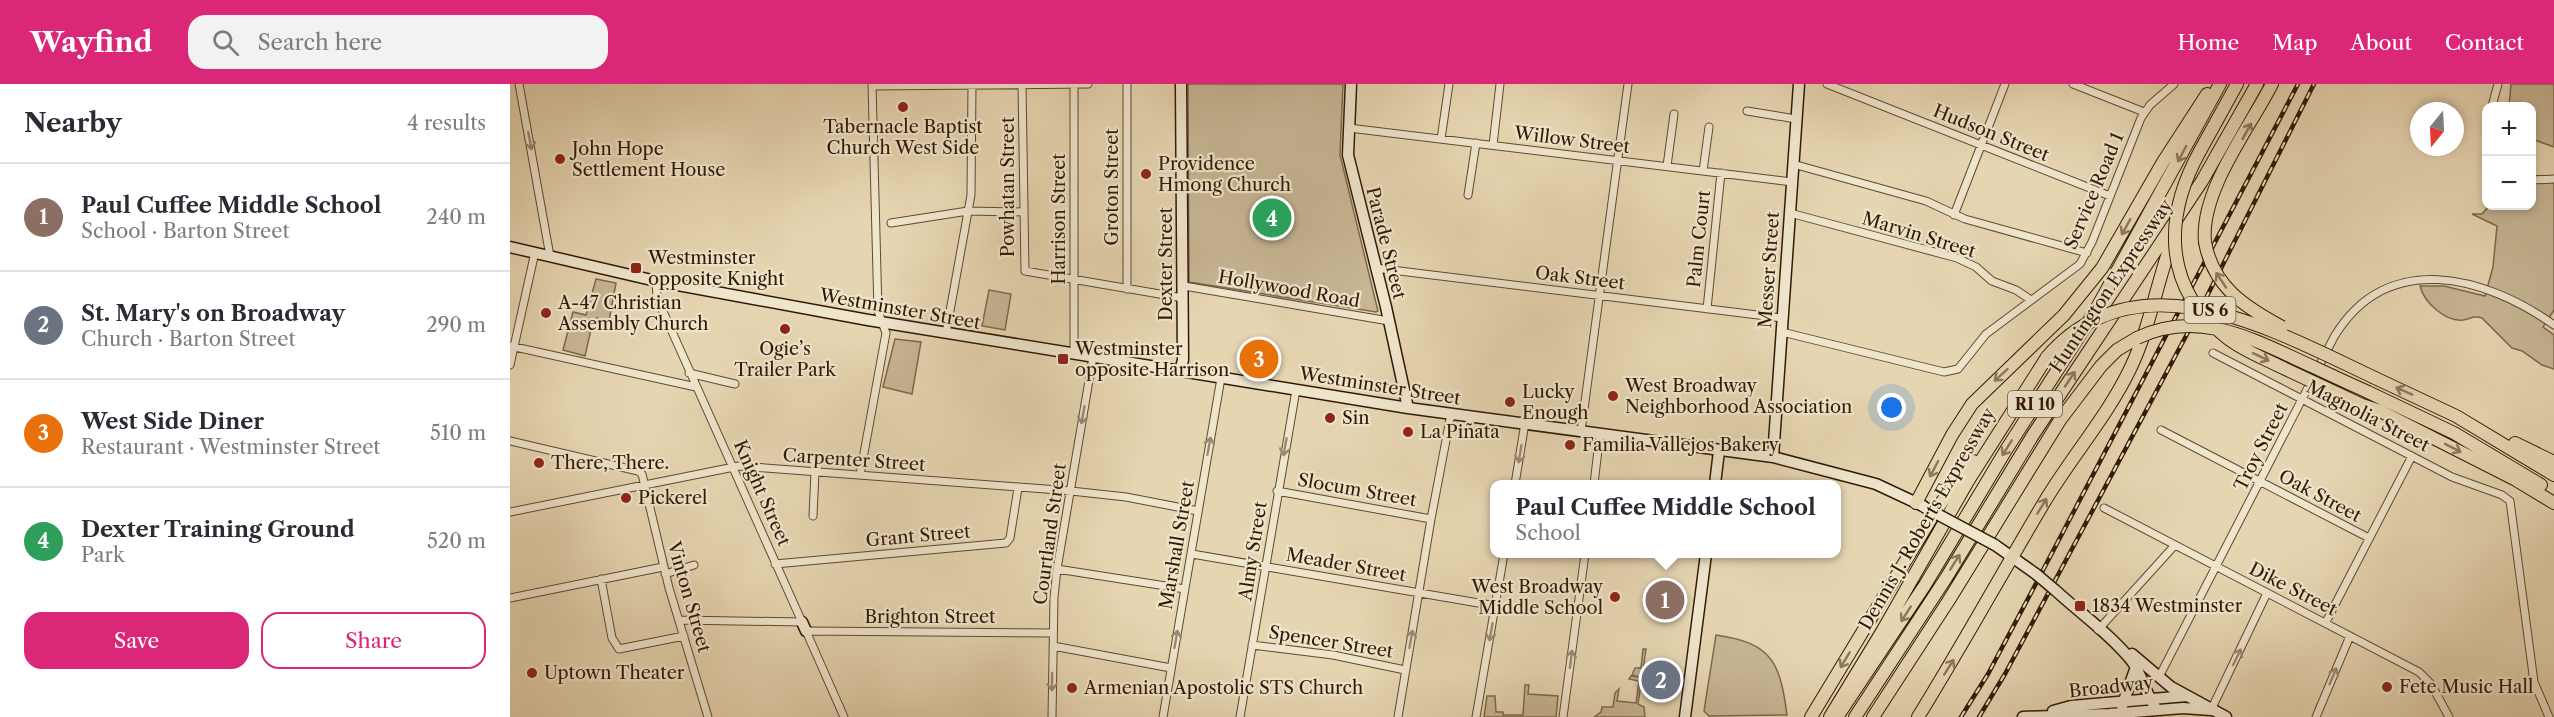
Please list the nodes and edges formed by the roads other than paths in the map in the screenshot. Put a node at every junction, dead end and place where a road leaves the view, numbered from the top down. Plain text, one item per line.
1 (519, 84) edge
2 (1022, 84) edge
3 (1074, 84) edge
4 (1088, 84) edge
5 (1127, 84) edge
6 (1181, 84) edge
7 (1351, 84) edge
8 (1449, 84) edge
9 (1500, 84) edge
10 (1628, 84) edge
11 (1799, 84) edge
12 (1827, 84) edge
13 (2006, 84) edge
14 (2073, 84) edge
15 (2174, 84) edge
16 (2214, 84) edge
17 (2220, 84) edge
18 (2237, 84) edge
19 (2257, 84) edge
20 (2272, 84) edge
21 (2498, 84) edge
22 (872, 85) edge
23 (972, 85) edge
24 (2493, 102) edge
25 (1748, 111) dead end
26 (2144, 112) junction
27 (1674, 114) dead end
28 (1797, 119) junction
29 (1709, 127) dead end
30 (1349, 128) junction
31 (1441, 139) junction
32 (1476, 143) junction
33 (1493, 145) junction
34 (1981, 145) junction
35 (1618, 160) junction
36 (1793, 164) junction
37 (1667, 166) junction
38 (1703, 171) junction
39 (1721, 173) junction
40 (2554, 179) edge
41 (2536, 180) edge
42 (1792, 182) junction
43 (1468, 195) dead end
44 (2110, 196) junction
45 (2186, 207) junction
46 (968, 211) junction
47 (1023, 212) junction
48 (1790, 213) junction
49 (1954, 215) junction
50 (891, 223) dead end
51 (510, 247) edge
52 (536, 252) junction
53 (2087, 253) junction
54 (550, 256) junction
55 (1375, 268) junction
56 (1074, 280) junction
57 (656, 281) junction
58 (1184, 286) junction
59 (1127, 289) junction
60 (1600, 296) junction
61 (1183, 298) junction
62 (2031, 300) junction
63 (1707, 309) junction
64 (1782, 318) junction
65 (1389, 321) junction
66 (882, 322) junction
67 (2554, 325) edge
68 (1782, 332) junction
69 (946, 333) junction
70 (512, 346) edge
71 (2213, 353) dead end
72 (1074, 354) junction
73 (1093, 357) junction
74 (510, 365) edge
75 (1180, 371) junction
76 (689, 373) junction
77 (1221, 378) junction
78 (2375, 378) junction
79 (735, 384) dead end
80 (696, 387) junction
81 (1296, 390) junction
82 (2302, 399) junction
83 (1408, 408) junction
84 (1452, 414) junction
85 (1525, 423) junction
86 (2470, 424) junction
87 (2161, 430) dead end
88 (1581, 431) junction
89 (1600, 433) junction
90 (1995, 438) junction
91 (510, 441) edge
92 (1719, 451) junction
93 (2412, 456) junction
94 (1773, 458) junction
95 (2554, 462) edge
96 (732, 467) junction
97 (815, 472) junction
98 (860, 475) junction
99 (2554, 475) edge
100 (1516, 480) edge
101 (1594, 480) edge
102 (1715, 480) edge
103 (2260, 481) junction
104 (646, 485) junction
105 (1018, 488) junction
106 (1071, 491) junction
107 (1277, 491) junction
108 (2554, 494) edge
109 (2554, 503) edge
110 (1920, 505) junction
111 (2104, 508) dead end
112 (1198, 511) junction
113 (510, 512) edge
114 (813, 516) dead end
115 (1431, 519) junction
116 (2369, 538) junction
117 (2175, 545) junction
118 (1192, 554) junction
119 (2013, 556) junction
120 (1503, 558) edge
121 (1584, 558) edge
122 (1705, 558) edge
123 (775, 564) junction
124 (694, 565) dead end
125 (2216, 566) junction
126 (1266, 567) junction
127 (664, 570) junction
128 (1058, 570) junction
129 (601, 579) junction
130 (1185, 589) junction
131 (1419, 593) junction
132 (2267, 593) junction
133 (510, 598) edge
134 (1496, 606) junction
135 (679, 620) junction
136 (2325, 622) junction
137 (804, 626) junction
138 (2098, 630) junction
139 (1053, 633) junction
140 (684, 636) junction
141 (2350, 636) junction
142 (1252, 645) junction
143 (1053, 646) junction
144 (2136, 667) junction
145 (1171, 668) junction
146 (1405, 670) junction
147 (2158, 677) junction
148 (2187, 696) junction
149 (2149, 699) junction
150 (2124, 702) junction
151 (2157, 710) junction
152 (2211, 710) junction
153 (2117, 715) edge
154 (2039, 716) edge
155 (708, 717) edge
156 (844, 717) edge
157 (1052, 717) edge
158 (1163, 717) edge
159 (1240, 717) edge
160 (1398, 717) edge
161 (1476, 717) edge
162 (1563, 717) edge
163 (1685, 717) edge
164 (1811, 717) edge
165 (1830, 717) edge
166 (1837, 717) edge
167 (1855, 717) edge
168 (1873, 717) edge
169 (1918, 717) edge
170 (2023, 717) edge
171 (2226, 717) edge
172 (2316, 717) edge
173 (2449, 717) edge
174 (2549, 717) edge

1 -> 54 street
2 - 3 street
2 - 23 street
2 - 47 street, Powhatan Street
3 - 4 street
3 - 56 street, Harrison Street
5 - 59 street, Groton Street
6 - 58 main road, Dexter Street
7 - 30 main road, Parade Street
8 - 31 street
9 - 33 street
10 - 35 street
11 - 28 main road, Messer Street
12 - 34 street, Hudson Street
13 - 34 street
14 - 26 street
15 - 26 street, Service Road 1
16 -> 110 highway
17 -> 166 highway, Huntington Expressway / RI 10
18 -> 109 highway, bridge
19 - 45 highway, Huntington Expressway / RI 10
78 -> 20 highway, bridge
21 - 24 street
22 - 23 street
22 - 66 street
23 - 46 street
25 - 28 street
26 - 44 street, Service Road 1
27 - 37 street
28 - 36 main road, Messer Street
29 - 38 street
30 - 31 street, Willow Street
30 - 55 main road, Parade Street
31 - 32 street, Willow Street
32 - 33 street, Willow Street
32 - 43 street
33 - 35 street, Willow Street
34 - 44 street, Hudson Street
34 - 49 street
35 - 37 street, Willow Street
35 - 60 street
36 - 42 main road, Messer Street
36 - 49 street
37 - 38 street, Willow Street
38 - 39 street, Willow Street
39 - 42 street, Willow Street
39 - 63 street, Palm Court
40 - 41 street
42 - 48 main road, Messer Street
44 - 53 street, Service Road 1
119 -> 45 highway
167 -> 45 highway, Huntington Expressway / RI 10
46 - 47 street
46 - 50 street
46 - 69 street
47 - 56 street, Powhatan Street
48 - 62 street, Marvin Street
48 - 64 main road, Messer Street
49 - 53 street
51 - 52 main road, Westminster Street
52 - 54 main road, Westminster Street
52 - 70 street
53 - 62 street, Service Road 1
54 - 57 main road, Westminster Street
55 - 60 street, Oak Street
55 - 65 main road, Parade Street
56 - 59 street, Powhatan Street
56 - 72 street, Harrison Street
57 - 66 main road, Westminster Street
57 - 76 street, Knight Street
58 - 61 main road, Dexter Street
58 - 65 street, Hollywood Road
59 - 61 street, Powhatan Street
60 - 63 street, Oak Street
60 - 88 street
61 - 75 main road, Dexter Street
62 - 68 street, Service Road 1
63 - 64 street, Oak Street
64 - 68 main road, Messer Street
65 - 83 main road, Parade Street
66 - 69 main road, Westminster Street
66 - 98 street
67 - 82 street, Troy Street
68 - 94 main road, Messer Street
69 - 72 main road, Westminster Street
70 - 74 street
70 - 80 street
71 - 82 street, Magnolia Street
72 - 73 main road, Westminster Street
73 - 75 main road, Westminster Street
73 -> 106 street, Courtland Street
75 - 77 main road, Westminster Street
76 - 79 street
76 - 80 street, Knight Street
77 - 81 main road, Westminster Street
112 -> 77 street, Marshall Street
86 -> 78 highway, Dennis J. Roberts Expressway / US 6
78 - 90 highway, Dennis J. Roberts Expressway / US 6, bridge
80 - 96 street, Knight Street
81 - 83 main road, Westminster Street
81 -> 107 street, Almy Street
82 - 93 street, Magnolia Street
82 - 103 street, Troy Street
83 - 84 main road, Westminster Street
84 - 85 main road, Westminster Street
84 - 115 street
85 - 88 main road, Westminster Street
85 -> 100 street
86 - 95 highway
86 - 99 highway, Dennis J. Roberts Expressway / US 6
87 - 103 street, Oak Street
88 - 89 main road, Westminster Street
89 - 92 main road, Westminster Street
89 - 101 street
90 -> 164 highway
90 - 165 highway, Dennis J. Roberts Expressway / US 6
91 - 104 street
92 - 94 main road, Westminster Street
92 - 102 main road
93 - 116 street
93 - 174 street, Magnolia Street
94 - 110 main road, Westminster Street
96 - 97 street, Carpenter Street
96 - 104 street, Carpenter Street
96 - 123 street, Knight Street
97 - 98 street, Carpenter Street
97 - 114 street
98 - 105 street, Carpenter Street
103 - 116 street, Oak Street
103 - 125 street, Troy Street
104 - 113 street, Carpenter Street
104 - 127 street, Vinton Street
105 - 106 street, Carpenter Street
105 - 123 street, Grant Street
106 - 112 street, Carpenter Street
106 - 128 street, Courtland Street
107 - 115 street, Slocum Street
107 - 126 street, Almy Street
108 - 168 highway, US 6, bridge
110 - 119 main road, Westminster Street, bridge
111 - 117 street, Dike Street
112 - 118 street, Marshall Street
115 - 131 street
116 - 136 street
117 - 125 street, Dike Street
117 - 138 street
118 - 126 street, Meader Street
118 - 130 street, Marshall Street
119 - 138 main road, Westminster Street, bridge
169 -> 119 highway
120 - 134 street
162 -> 121 street
122 - 163 main road
123 - 137 street, Knight Street
124 - 127 street
125 - 132 street, Dike Street
125 - 147 street, Troy Street
126 - 131 street, Meader Street
126 - 142 street, Almy Street
127 - 129 street
127 - 135 street, Vinton Street
128 - 130 street
128 - 139 street, Courtland Street
129 - 133 street
129 - 140 street
145 -> 130 street, Marshall Street
131 - 134 street, Meader Street
146 -> 131 street
132 - 136 street, Dike Street
152 -> 132 street
134 -> 161 street
135 - 137 street, Brighton Street
135 - 140 street, Vinton Street
136 - 141 street, Dike Street
137 - 139 street, Brighton Street
137 - 156 street, Knight Street
138 - 144 main road, Westminster Street
138 - 147 main road, Westminster Street
139 - 143 street, Courtland Street
140 - 155 street, Vinton Street
172 -> 141 street
141 - 173 street, Dike Street
142 - 146 street, Spencer Street
142 - 159 street, Almy Street
143 - 145 street
143 -> 157 street, Courtland Street
144 - 149 main road, Westminster Street
144 - 150 main road
145 - 158 street, Marshall Street
146 - 160 street
147 - 148 main road, Westminster Street
148 - 149 main road, Broadway
148 - 152 main road, Westminster Street
149 - 150 main road, Broadway
149 - 151 main road, Westminster Street
150 - 153 main road
150 - 154 main road, Broadway
151 - 152 main road, Broadway
151 - 153 main road, Broadway
152 - 171 main road, Westminster Street
153 - 154 main road, Broadway
154 - 170 main road, Broadway

